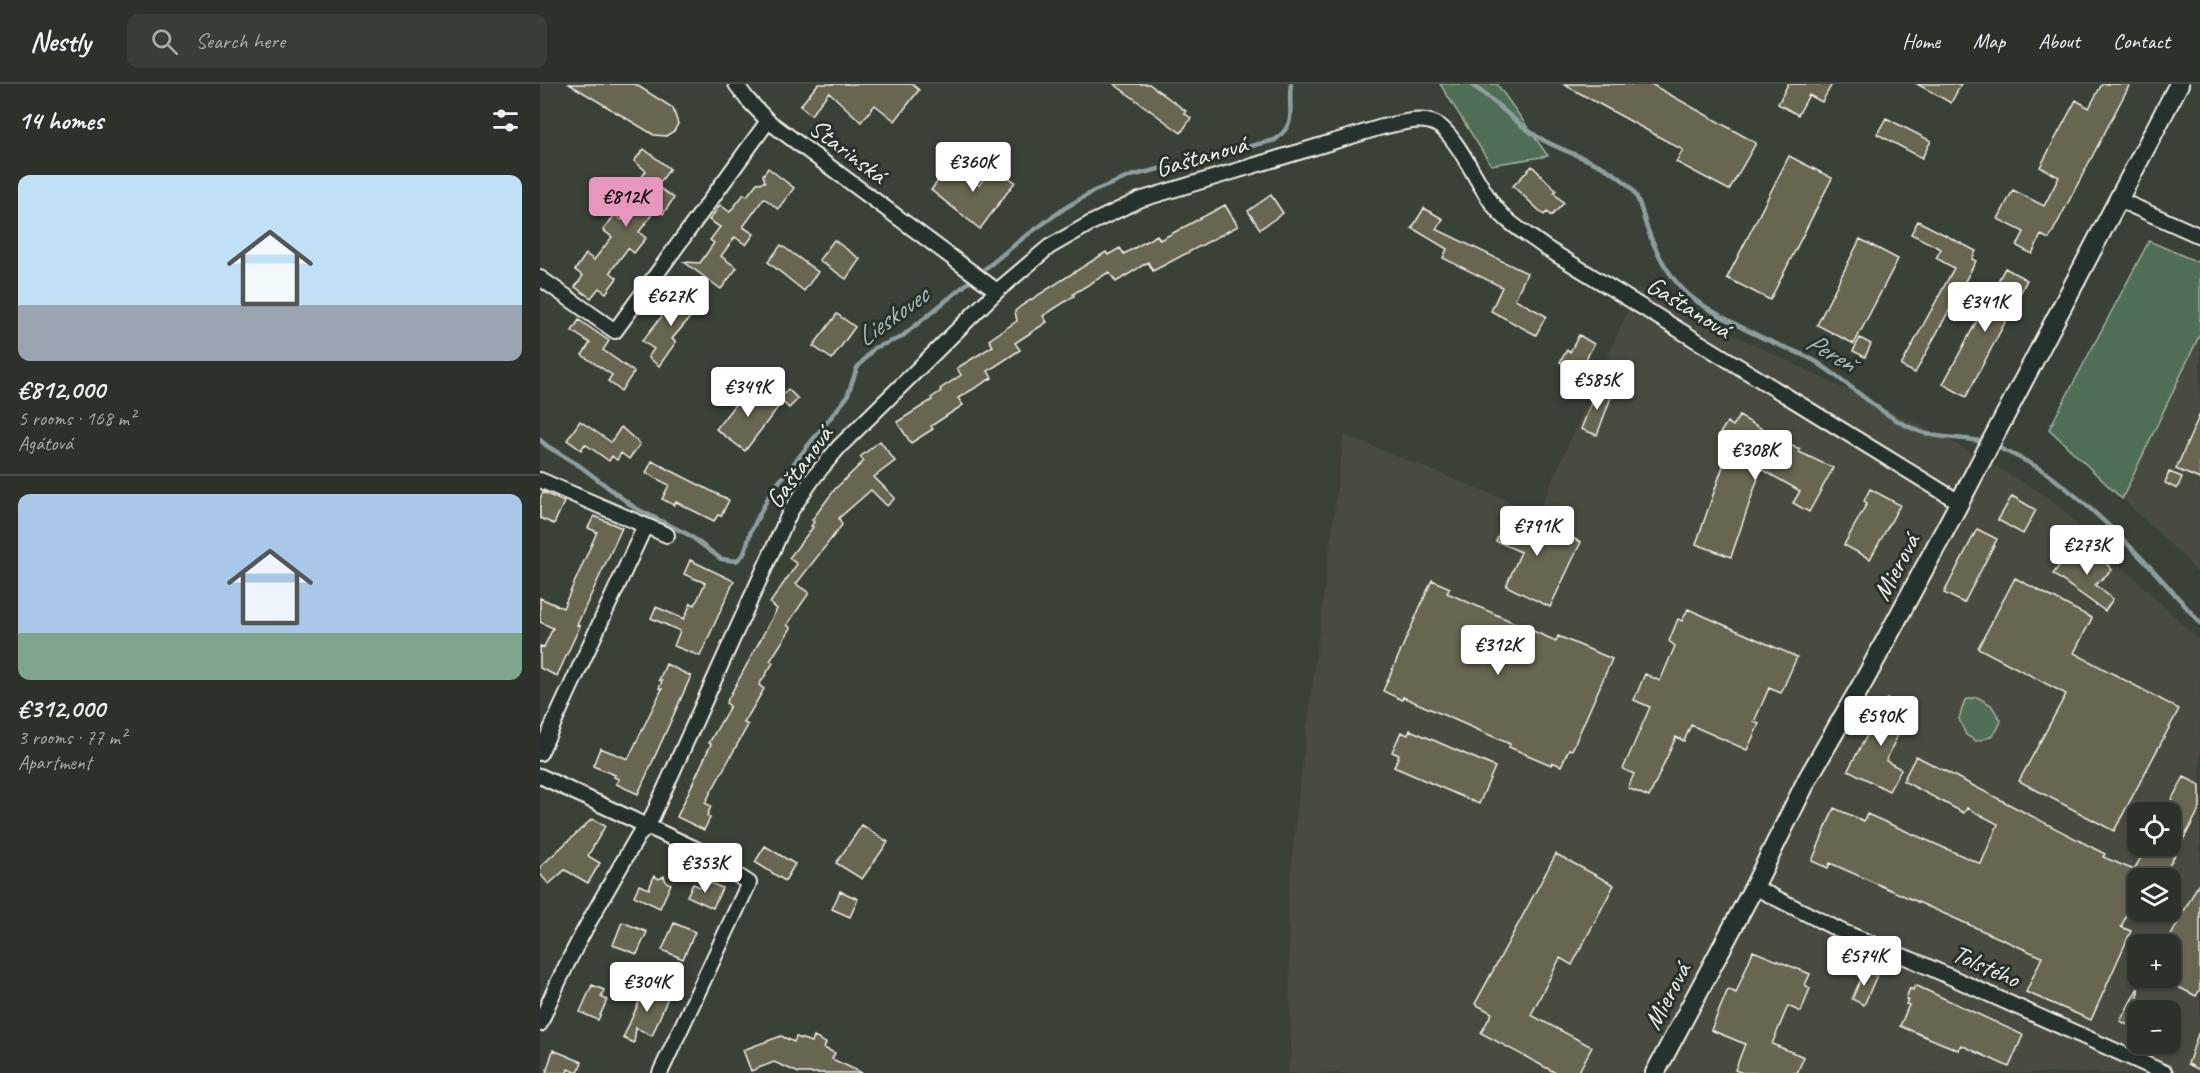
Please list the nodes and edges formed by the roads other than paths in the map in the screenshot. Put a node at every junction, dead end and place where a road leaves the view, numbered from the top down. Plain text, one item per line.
1 (736, 84) edge
2 (2179, 84) edge
3 (768, 121) junction
4 (2117, 199) junction
5 (2200, 236) edge
6 (540, 278) edge
7 (997, 291) junction
8 (540, 480) edge
9 (1959, 502) junction
10 (645, 526) junction
11 (667, 535) dead end
12 (540, 753) edge
13 (540, 776) edge
14 (648, 826) junction
15 (1754, 887) junction
16 (540, 1024) edge
17 (660, 1073) edge
18 (1655, 1073) edge
19 (2165, 1073) edge

1 - 3 street, Starinská
2 - 4 main road, Mierová
3 - 6 street
3 - 7 street, Starinská
4 - 5 street
4 - 9 main road, Mierová
7 - 9 street, Gaštanová
7 - 14 street, Gaštanová
8 - 10 street
9 - 15 main road, Mierová
10 - 11 street
10 - 12 street
13 - 14 street
14 - 16 street, Gaštanová
14 - 17 street
15 - 18 main road, Mierová
15 - 19 street, Tolstého

